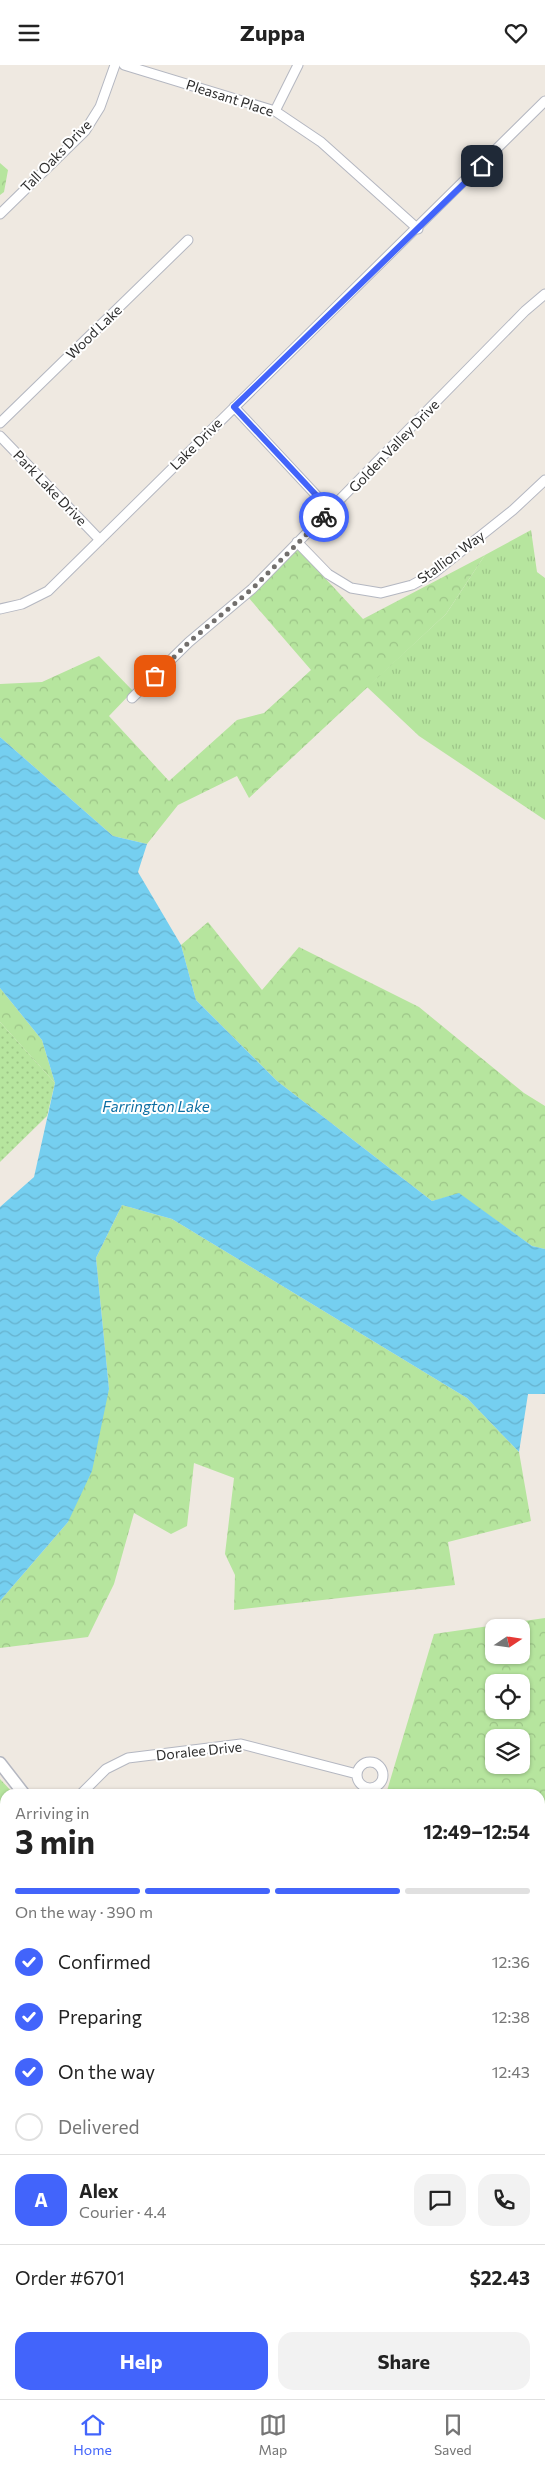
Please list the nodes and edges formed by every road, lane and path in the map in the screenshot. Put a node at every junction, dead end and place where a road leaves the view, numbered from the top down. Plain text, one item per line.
1 (115, 65) edge
2 (124, 65) edge
3 (298, 65) edge
4 (545, 101) edge
5 (275, 111) junction
6 (545, 112) edge
7 (533, 115) junction
8 (0, 213) edge
9 (418, 229) junction
10 (188, 240) dead end
11 (545, 294) edge
12 (234, 407) junction
13 (0, 423) edge
14 (0, 436) edge
15 (545, 480) edge
16 (331, 511) junction
17 (100, 540) junction
18 (297, 542) junction
19 (0, 609) edge
20 (132, 698) dead end
21 (0, 1763) edge
22 (357, 1774) dead end
23 (20, 1789) edge
24 (86, 1789) edge

1 - 8 street, Tall Oaks Drive
2 - 5 street, Pleasant Place
3 - 5 street
4 - 7 street, Lake Drive
5 - 9 street, Pleasant Place
6 - 7 street
7 - 9 street, Lake Drive
9 - 12 street, Lake Drive
10 - 13 street, Wood Lake
11 - 16 street, Golden Valley Drive
12 - 16 street
12 - 17 street, Lake Drive
14 - 17 street, Park Lake Drive
15 - 18 street, Stallion Way
16 - 18 street, Golden Valley Drive
17 - 19 street, Lake Drive
18 - 20 street, Golden Valley Drive
21 - 23 street
22 - 24 street, Doralee Drive

